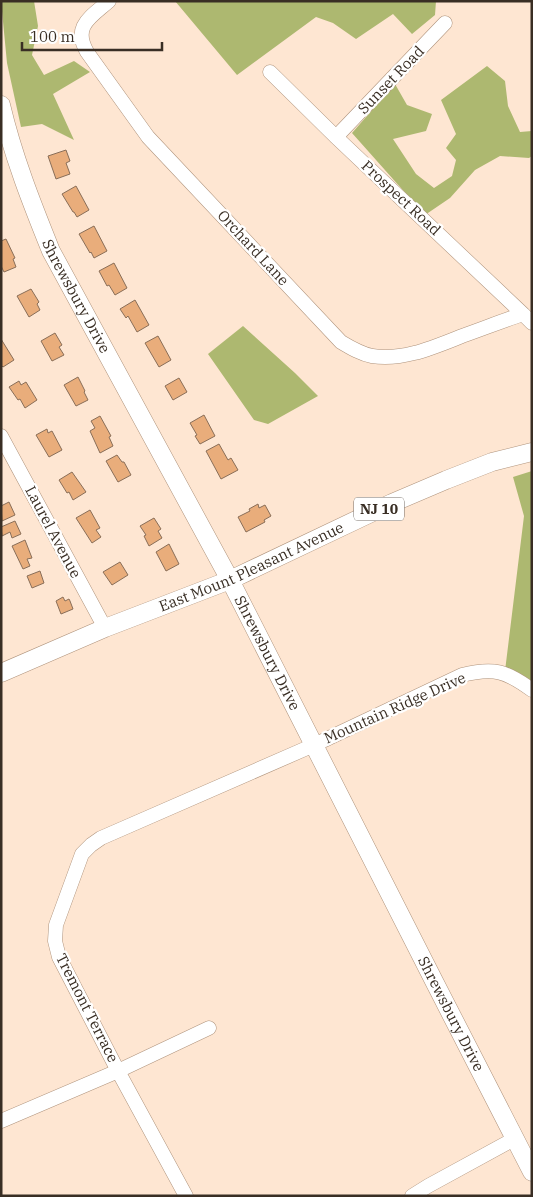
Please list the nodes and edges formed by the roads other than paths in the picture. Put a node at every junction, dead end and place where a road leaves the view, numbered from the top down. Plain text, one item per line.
1 (109, 1) edge
2 (445, 23) dead end
3 (270, 72) dead end
4 (1, 105) edge
5 (336, 137) junction
6 (527, 318) edge
7 (1, 436) edge
8 (532, 452) edge
9 (230, 580) junction
10 (105, 628) junction
11 (1, 672) edge
12 (532, 690) edge
13 (314, 745) junction
14 (208, 1028) dead end
15 (118, 1070) junction
16 (1, 1121) edge
17 (514, 1140) junction
18 (532, 1172) edge
19 (186, 1196) edge
20 (412, 1196) edge

1 - 6 street, Orchard Lane
2 - 5 street, Sunset Road
3 - 5 street, Prospect Road
4 - 9 main road, Shrewsbury Drive
5 - 6 street, Prospect Road
7 - 10 street, Laurel Avenue
8 - 9 main road, East Mount Pleasant Avenue / NJ 10
9 - 10 main road, East Mount Pleasant Avenue / NJ 10
9 - 13 main road, Shrewsbury Drive
10 - 11 main road, East Mount Pleasant Avenue / NJ 10
12 - 13 street, Mountain Ridge Drive
13 - 15 street, Tremont Terrace
13 - 17 main road, Shrewsbury Drive
14 - 15 street
15 - 16 street
15 - 19 street, Tremont Terrace
17 - 18 main road, Shrewsbury Drive
17 - 20 street

